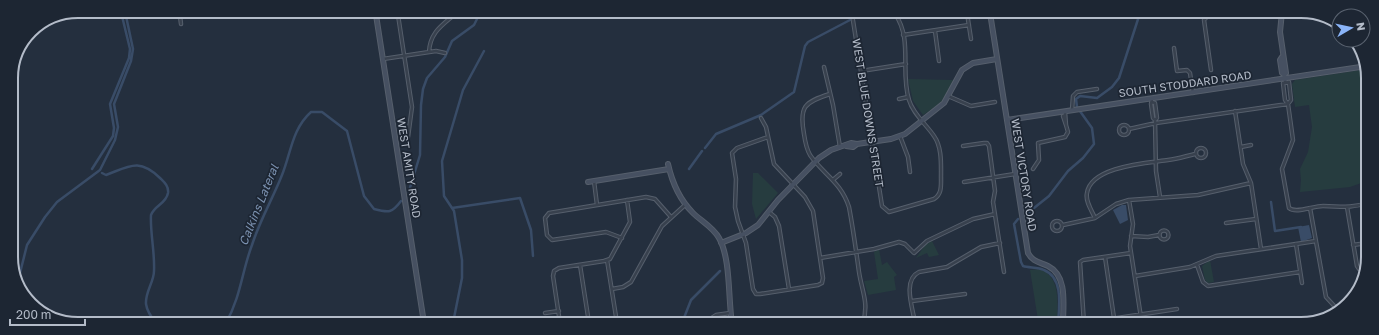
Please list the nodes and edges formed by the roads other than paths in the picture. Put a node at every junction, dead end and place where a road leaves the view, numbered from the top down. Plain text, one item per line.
1 (180, 18) edge
2 (376, 18) edge
3 (398, 18) edge
4 (450, 18) edge
5 (853, 18) edge
6 (898, 18) edge
7 (968, 18) edge
8 (991, 18) edge
9 (1207, 18) edge
10 (1281, 18) edge
11 (181, 24) dead end
12 (969, 25) junction
13 (935, 31) junction
14 (903, 35) junction
15 (971, 39) dead end
16 (1174, 48) dead end
17 (429, 52) junction
18 (445, 53) dead end
19 (404, 56) junction
20 (383, 59) junction
21 (997, 59) junction
22 (940, 61) dead end
23 (906, 64) junction
24 (824, 67) dead end
25 (1360, 67) edge
26 (1211, 70) dead end
27 (861, 71) junction
28 (1285, 78) junction
29 (1097, 89) dead end
30 (1193, 92) junction
31 (830, 94) junction
32 (948, 96) junction
33 (908, 97) junction
34 (899, 99) dead end
35 (1152, 100) junction
36 (995, 102) dead end
37 (1288, 104) junction
38 (1074, 110) junction
39 (1235, 111) junction
40 (1065, 113) junction
41 (761, 118) dead end
42 (1007, 120) junction
43 (922, 121) junction
44 (1155, 122) junction
45 (1129, 129) junction
46 (900, 136) junction
47 (408, 137) dead end
48 (768, 137) junction
49 (872, 142) junction
50 (1251, 145) dead end
51 (963, 146) dead end
52 (840, 147) junction
53 (1241, 147) junction
54 (1195, 154) junction
55 (816, 161) junction
56 (1156, 162) junction
57 (668, 164) dead end
58 (1033, 169) dead end
59 (669, 170) junction
60 (910, 172) dead end
61 (840, 174) dead end
62 (1015, 174) junction
63 (993, 177) junction
64 (834, 179) junction
65 (588, 182) dead end
66 (594, 182) junction
67 (964, 182) dead end
68 (1251, 183) junction
69 (793, 185) junction
70 (1160, 197) junction
71 (627, 200) junction
72 (1129, 200) junction
73 (1361, 204) edge
74 (597, 205) junction
75 (685, 205) junction
76 (1347, 207) junction
77 (1310, 208) junction
78 (769, 212) junction
79 (995, 214) junction
80 (671, 217) junction
81 (1096, 218) junction
82 (1256, 219) junction
83 (1226, 223) dead end
84 (1063, 225) junction
85 (743, 234) junction
86 (1131, 236) junction
87 (1159, 236) dead end
88 (622, 238) junction
89 (1316, 241) junction
90 (721, 243) junction
91 (1000, 243) junction
92 (1296, 244) junction
93 (1361, 244) edge
94 (1353, 245) junction
95 (1261, 249) junction
96 (856, 252) junction
97 (1131, 253) junction
98 (1105, 257) junction
99 (820, 258) junction
100 (607, 260) junction
101 (580, 265) junction
102 (1198, 265) junction
103 (1359, 269) dead end
104 (1004, 272) dead end
105 (1300, 272) junction
106 (1134, 276) junction
107 (1302, 283) dead end
108 (612, 289) junction
109 (789, 289) junction
110 (965, 294) dead end
111 (912, 301) junction
112 (1335, 306) edge
113 (1177, 309) dead end
114 (559, 311) junction
115 (545, 313) dead end
116 (730, 313) junction
117 (1140, 314) junction
118 (423, 317) edge
119 (560, 317) edge
120 (588, 317) edge
121 (616, 317) edge
122 (713, 317) edge
123 (731, 317) edge
124 (864, 317) edge
125 (915, 317) edge
126 (1063, 317) edge
127 (1084, 317) edge
128 (1114, 317) edge
129 (1120, 317) edge
130 (1141, 317) edge

1 - 11 street
2 - 20 street, WEST AMITY ROAD
3 - 19 street
4 - 17 street
5 - 27 street, WEST BLUE DOWNS STREET
6 - 14 street
7 - 12 street
8 - 21 street, WEST VICTORY ROAD
9 - 26 street
10 - 28 street
12 - 13 street
12 - 15 street
13 - 14 street
13 - 22 street
14 - 23 street
16 - 30 street
17 - 18 street
17 - 19 street
19 - 20 street
19 - 47 street
20 - 118 street, WEST AMITY ROAD
21 - 32 street
21 - 42 street, WEST VICTORY ROAD
23 - 27 street
23 - 33 street
24 - 31 street
25 - 28 street, SOUTH STODDARD ROAD
27 - 49 street, WEST BLUE DOWNS STREET
28 - 30 street, SOUTH STODDARD ROAD
28 - 37 street
28 - 37 street
29 - 38 street
30 - 35 street, SOUTH STODDARD ROAD
31 - 52 street
31 - 55 street
32 - 36 street
32 - 43 street
33 - 34 street
33 - 43 street
35 - 38 street, SOUTH STODDARD ROAD
35 - 44 street
37 - 39 street
37 - 77 street
38 - 40 street, SOUTH STODDARD ROAD
39 - 44 street
39 - 53 street
40 - 42 street, SOUTH STODDARD ROAD
40 - 58 street
41 - 48 street
42 - 62 street, WEST VICTORY ROAD
43 - 46 street
43 - 49 street, WEST BLUE DOWNS STREET
44 - 45 street
44 - 56 street
45 - 45 street
46 - 49 street
46 - 60 street
48 - 69 street
48 - 85 street
49 - 52 street
50 - 53 street
51 - 63 street
52 - 55 street
53 - 68 street
54 - 54 street
54 - 56 street
55 - 64 street
55 - 69 street
56 - 70 street
56 - 81 street
57 - 59 street
59 - 66 street
59 - 75 street
61 - 64 street
62 - 63 street
62 - 126 street, WEST VICTORY ROAD
63 - 67 street
63 - 79 street
64 - 96 street
65 - 66 street
66 - 74 street
68 - 70 street
68 - 82 street
69 - 78 street
69 - 99 street
70 - 72 street
71 - 74 street
71 - 80 street
71 - 88 street
72 - 81 street
72 - 86 street
73 - 76 street
74 - 88 street
75 - 80 street
75 - 90 street
76 - 77 street
76 - 94 street
77 - 89 street
78 - 85 street
78 - 109 street
79 - 91 street
79 - 96 street
80 - 108 street
81 - 84 street
82 - 83 street
82 - 95 street
84 - 84 street
85 - 90 street
85 - 109 street
86 - 87 street
86 - 97 street
88 - 100 street
89 - 92 street
89 - 112 street
90 - 116 street
91 - 104 street
91 - 111 street
92 - 95 street
92 - 105 street
93 - 94 street
94 - 103 street
95 - 102 street
96 - 99 street
96 - 124 street
97 - 98 street
97 - 106 street
98 - 127 street
98 - 128 street
99 - 109 street
100 - 101 street
100 - 108 street
101 - 114 street
101 - 120 street
102 - 105 street
102 - 106 street
105 - 107 street
106 - 117 street
108 - 121 street
110 - 111 street
111 - 125 street
113 - 117 street
114 - 115 street
114 - 119 street
116 - 122 street
116 - 123 street
117 - 129 street
117 - 130 street

